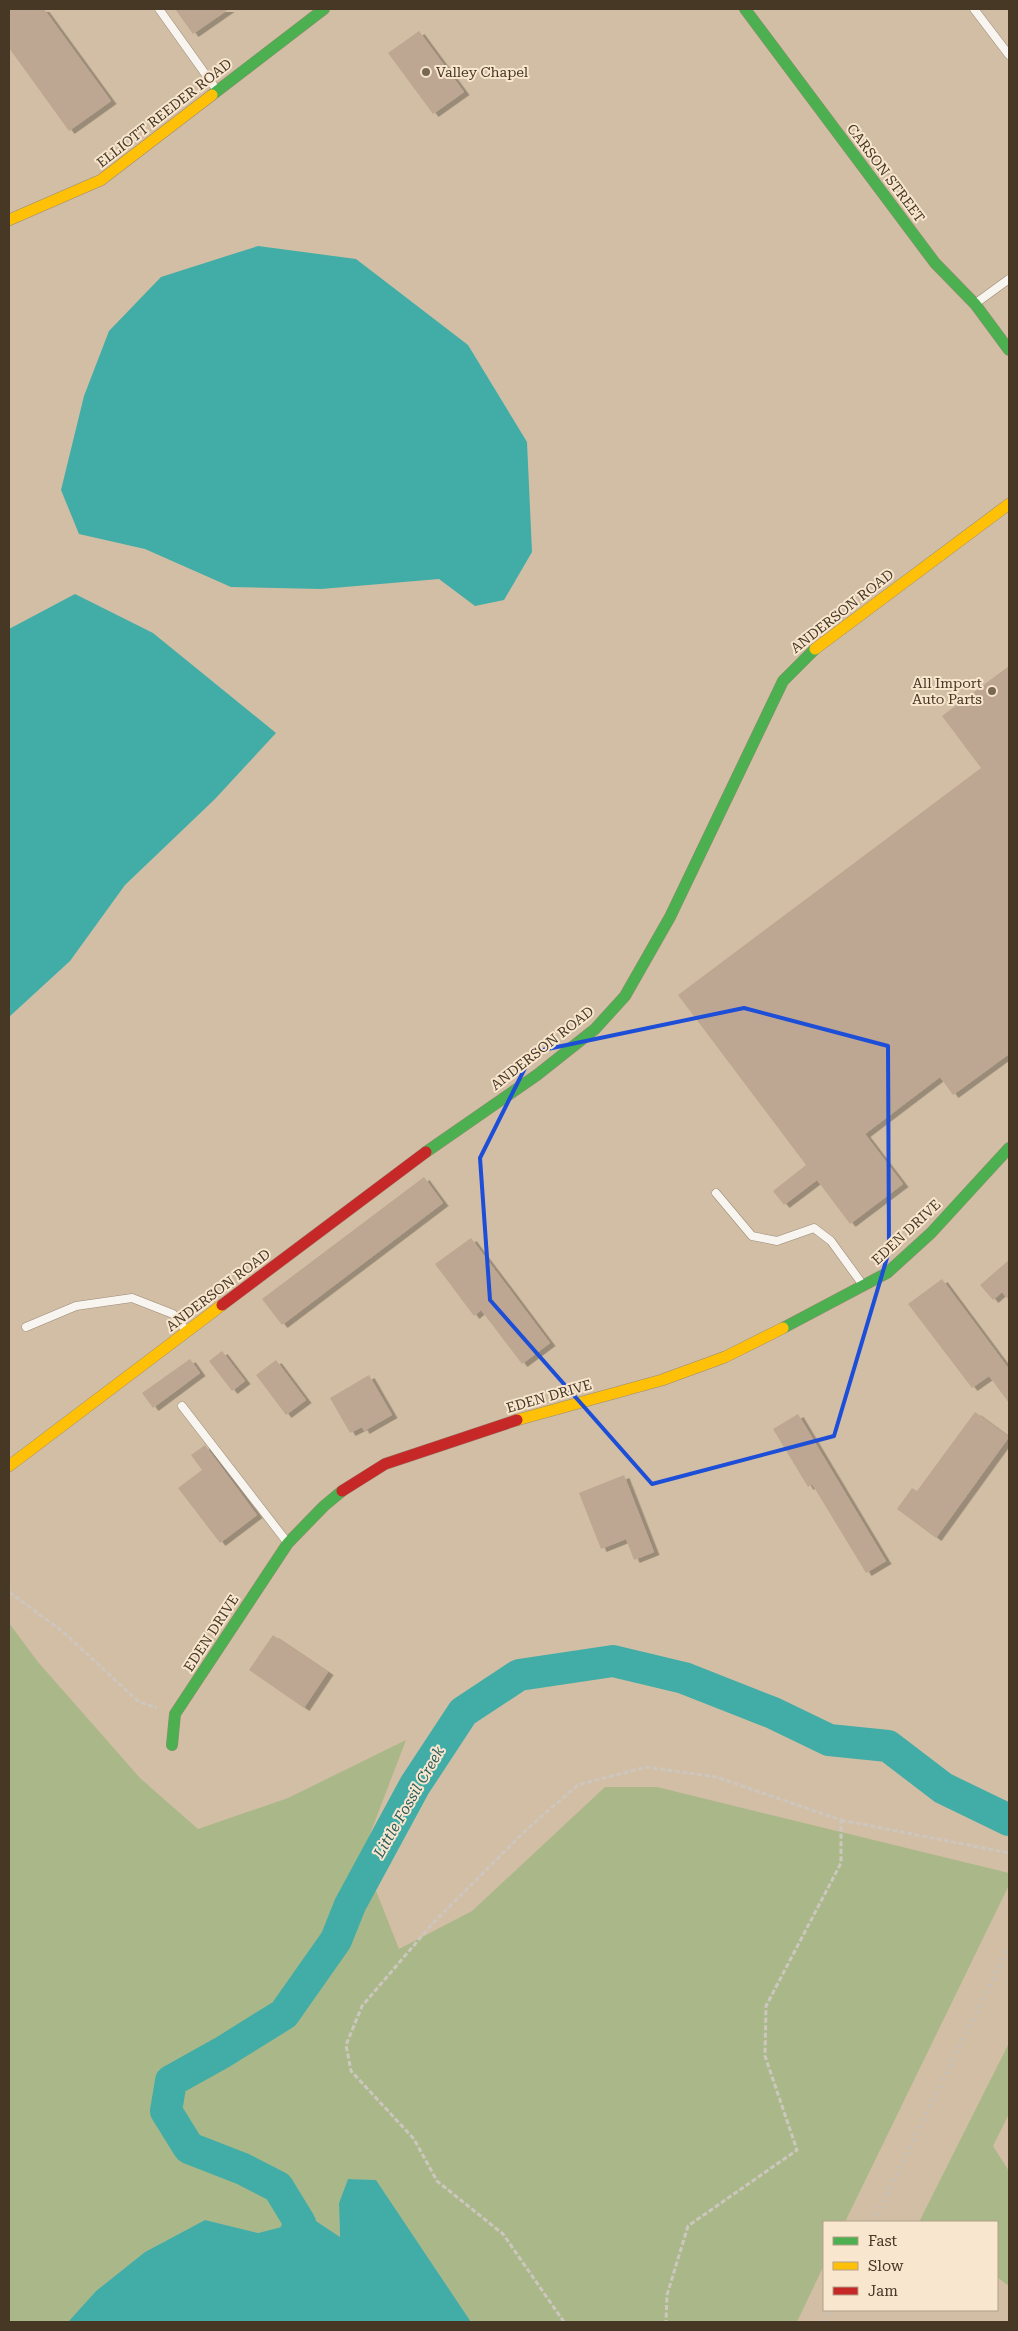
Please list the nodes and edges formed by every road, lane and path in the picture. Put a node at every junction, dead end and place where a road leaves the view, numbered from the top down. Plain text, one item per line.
1 (159, 9) edge
2 (324, 9) edge
3 (744, 9) edge
4 (974, 9) edge
5 (1009, 55) edge
6 (217, 91) junction
7 (13, 216) edge
8 (9, 230) edge
9 (1009, 279) edge
10 (975, 304) junction
11 (1009, 350) edge
12 (1009, 504) edge
13 (1009, 1148) edge
14 (716, 1193) dead end
15 (864, 1286) junction
16 (26, 1327) dead end
17 (188, 1333) junction
18 (182, 1406) dead end
19 (9, 1466) edge
20 (288, 1543) junction
21 (9, 1592) edge
22 (175, 1714) junction
23 (172, 1744) dead end
24 (841, 1820) junction
25 (1009, 1853) edge
26 (564, 2322) edge
27 (666, 2322) edge

1 - 6 lane
2 - 6 street, ELLIOTT REEDER ROAD
3 - 10 street, CARSON STREET
4 - 5 lane
6 - 7 street, ELLIOTT REEDER ROAD
7 - 8 lane
9 - 10 lane
10 - 11 street, CARSON STREET
12 - 17 street, ANDERSON ROAD
13 - 15 street, EDEN DRIVE
14 - 15 lane
15 - 20 street, EDEN DRIVE
16 - 17 lane
17 - 19 street, ANDERSON ROAD
18 - 20 lane
20 - 22 street, EDEN DRIVE
21 - 22 path
22 - 23 street, EDEN DRIVE
24 - 25 path
24 - 26 path
24 - 27 path

